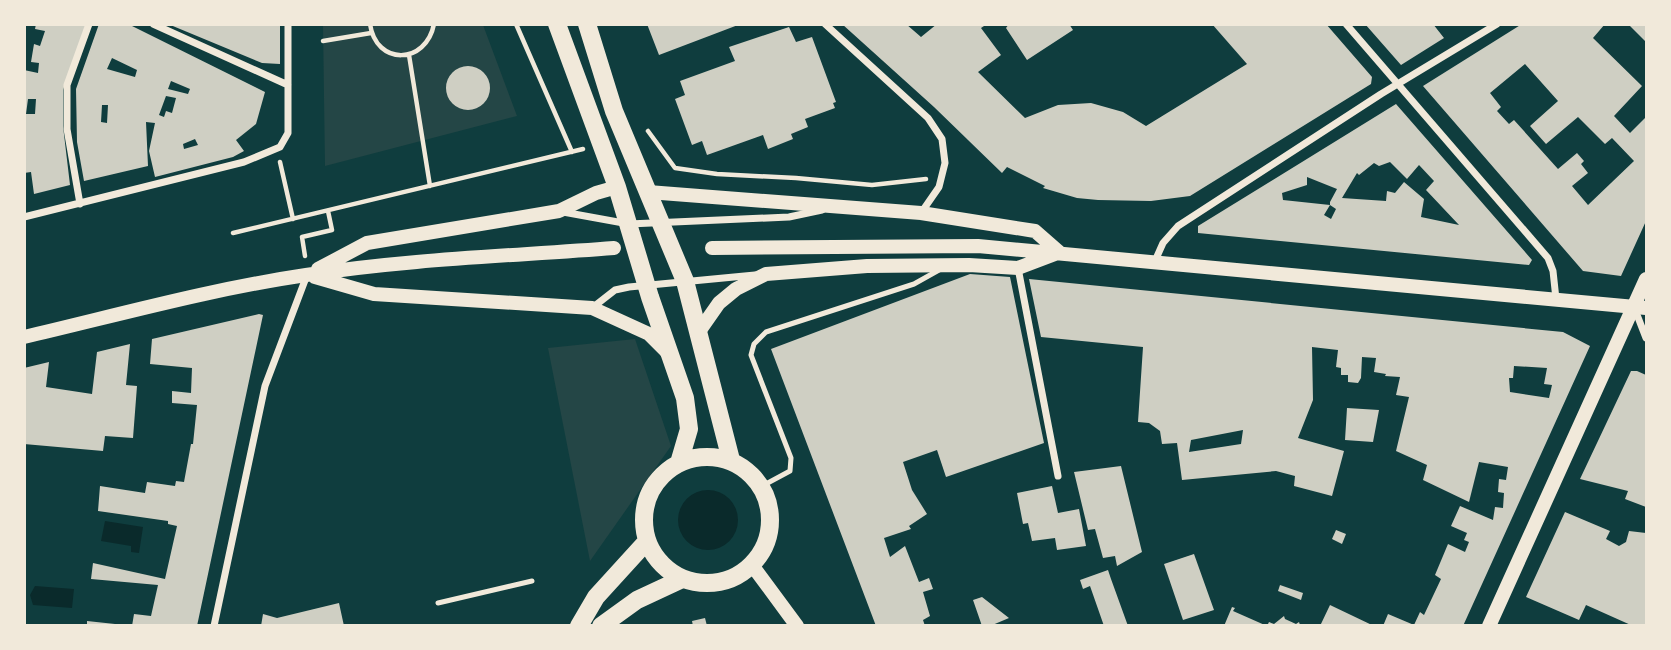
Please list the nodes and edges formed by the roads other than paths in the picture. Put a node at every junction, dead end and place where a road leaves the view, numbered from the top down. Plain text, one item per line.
1 (89, 24) edge
2 (153, 24) edge
3 (288, 24) edge
4 (557, 24) edge
5 (587, 24) edge
6 (825, 24) edge
7 (1346, 24) edge
8 (1497, 24) edge
9 (1396, 84) junction
10 (288, 85) junction
11 (617, 187) junction
12 (648, 192) junction
13 (79, 204) junction
14 (833, 208) junction
15 (559, 211) junction
16 (921, 213) junction
17 (24, 217) edge
18 (661, 223) junction
19 (629, 225) junction
20 (614, 248) dead end
21 (712, 248) dead end
22 (1059, 252) junction
23 (1155, 261) junction
24 (945, 265) junction
25 (1018, 268) junction
26 (766, 274) junction
27 (307, 275) junction
28 (1647, 279) edge
29 (685, 281) junction
30 (647, 285) junction
31 (1556, 299) junction
32 (1640, 307) edge
33 (592, 308) junction
34 (698, 333) junction
35 (24, 337) edge
36 (1647, 338) edge
37 (671, 356) junction
38 (731, 460) junction
39 (679, 463) junction
40 (1058, 476) dead end
41 (762, 486) junction
42 (647, 541) junction
43 (752, 565) junction
44 (682, 579) junction
45 (532, 581) dead end
46 (438, 603) dead end
47 (214, 625) edge
48 (579, 625) edge
49 (601, 625) edge
50 (797, 625) edge
51 (1489, 625) edge

1 - 13 street
2 - 10 street
3 - 10 street
4 - 11 main road
5 - 12 main road
6 - 16 street
7 - 9 street
8 - 9 street
9 - 23 street
9 - 31 street
10 - 13 street
11 - 15 main road
11 - 19 main road
12 - 14 main road
12 - 18 main road
13 - 17 street
14 - 16 main road
14 - 18 street
15 - 19 street
15 - 27 main road
16 - 22 main road
18 - 19 street
18 - 29 main road
19 - 30 main road
20 - 27 main road
21 - 22 main road
22 - 23 main road
22 - 25 main road
23 - 31 main road
24 - 25 main road
24 - 26 main road
24 - 41 lane
25 - 40 street
26 - 29 street
26 - 34 main road
27 - 33 main road
27 - 35 main road
27 - 47 street
28 - 32 main road
29 - 30 street
29 - 34 main road
30 - 33 street
30 - 37 main road
31 - 32 main road
32 - 36 street
32 - 51 main road
33 - 37 main road
34 - 38 main road
37 - 39 main road
38 - 39 main road
38 - 41 main road
39 - 42 main road
41 - 43 main road
42 - 44 main road
42 - 48 main road
43 - 44 main road
43 - 50 main road
44 - 49 main road
45 - 46 lane

